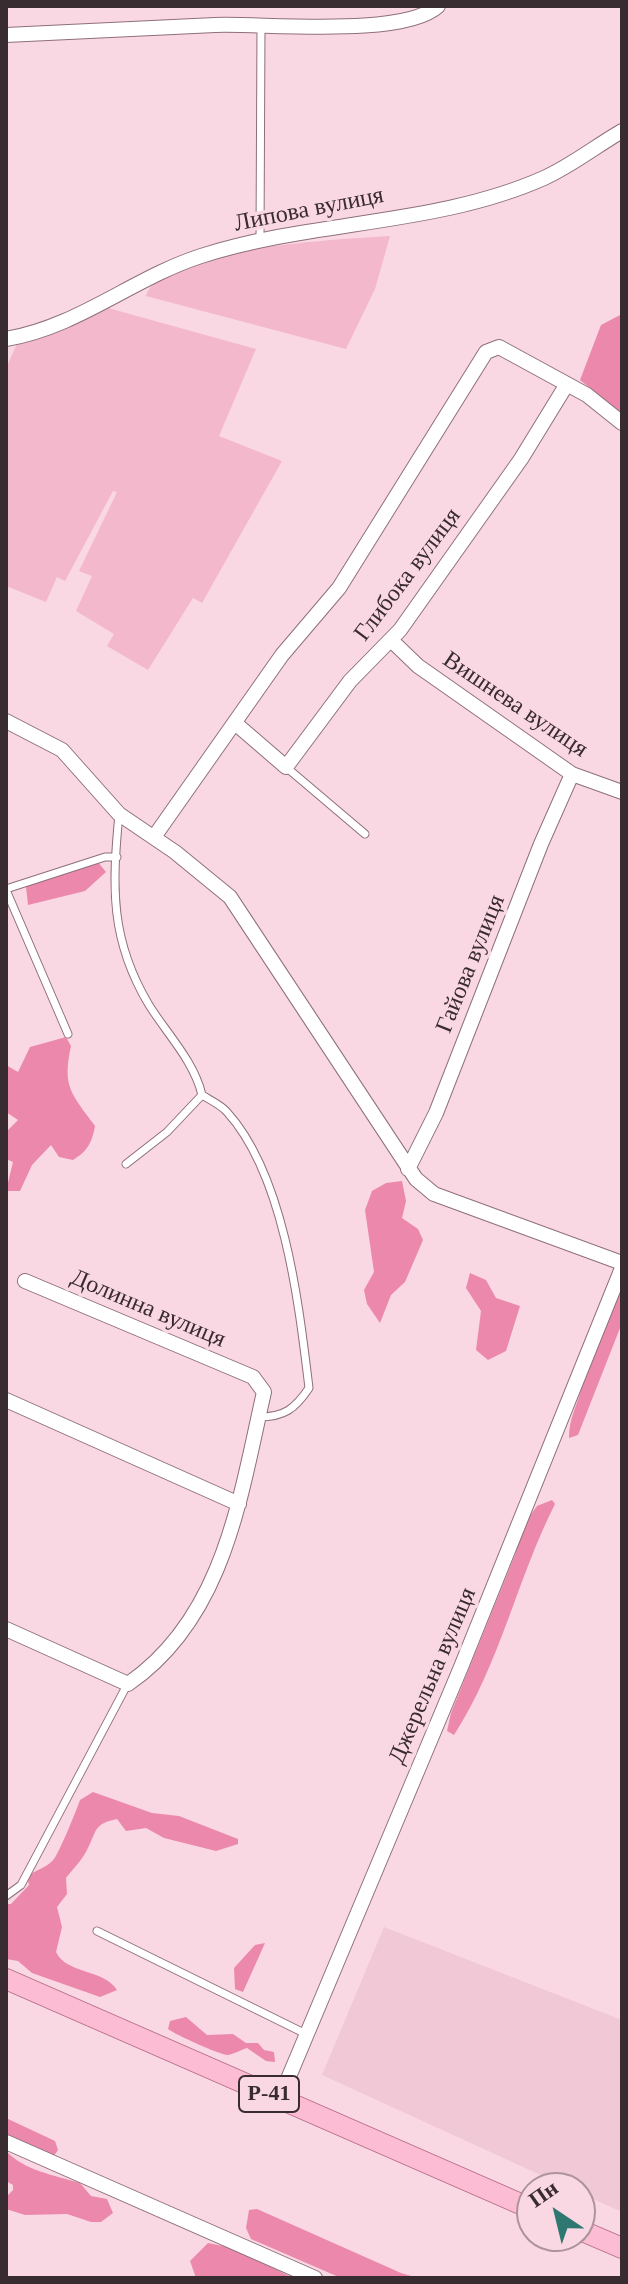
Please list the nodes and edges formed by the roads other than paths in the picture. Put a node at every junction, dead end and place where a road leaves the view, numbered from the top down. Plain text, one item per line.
1 (438, 6) edge
2 (261, 26) junction
3 (6, 35) edge
4 (622, 131) edge
5 (260, 239) junction
6 (6, 339) edge
7 (567, 384) junction
8 (622, 423) edge
9 (392, 641) junction
10 (6, 721) edge
11 (235, 723) junction
12 (286, 767) junction
13 (572, 774) junction
14 (622, 792) edge
15 (119, 814) junction
16 (365, 834) dead end
17 (154, 837) junction
18 (117, 857) junction
19 (6, 890) edge
20 (68, 1034) dead end
21 (202, 1095) junction
22 (126, 1164) dead end
23 (408, 1169) junction
24 (622, 1266) edge
25 (25, 1281) dead end
26 (6, 1400) edge
27 (258, 1417) junction
28 (239, 1504) junction
29 (6, 1629) edge
30 (128, 1684) junction
31 (6, 1896) edge
32 (97, 1931) dead end
33 (6, 1979) edge
34 (306, 2034) junction
35 (280, 2098) junction
36 (6, 2142) edge
37 (516, 2202) edge
38 (596, 2237) edge
39 (622, 2248) edge
40 (315, 2278) edge

1 - 2 street
2 - 3 street
2 - 5 lane
4 - 5 street, Липова вулиця
5 - 6 street, Липова вулиця
7 - 8 street
7 - 9 street, Глибока вулиця
7 - 11 street
9 - 12 street, Глибока вулиця
9 - 13 street, Вишнева вулиця
10 - 15 street
11 - 12 street
11 - 17 street
12 - 16 lane
13 - 14 street, Вишнева вулиця
13 - 23 street, Гайова вулиця
15 - 17 street
15 - 18 lane
17 - 23 street
18 - 19 lane
18 - 21 lane
19 - 20 lane
21 - 22 lane
21 - 27 lane
23 - 24 street
24 - 34 street, Джерельна вулиця
25 - 27 street, Долинна вулиця
26 - 28 street
27 - 28 street
28 - 30 street
29 - 30 street
30 - 31 lane
32 - 34 lane
33 - 35 main road, Р-41
34 - 35 street, Джерельна вулиця
35 - 37 main road, Р-41
36 - 40 street
38 - 39 main road

